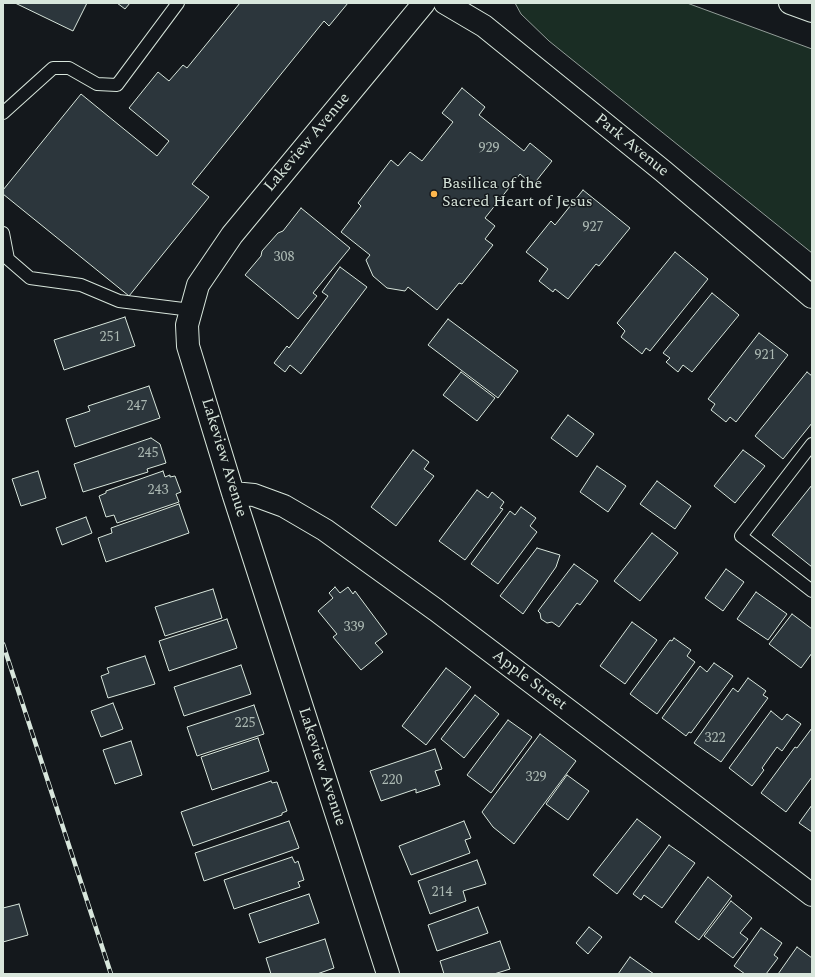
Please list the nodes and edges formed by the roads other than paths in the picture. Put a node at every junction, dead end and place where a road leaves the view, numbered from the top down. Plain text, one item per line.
1 (178, 3) edge
2 (424, 3) edge
3 (445, 3) edge
4 (790, 3) edge
5 (812, 11) edge
6 (3, 113) edge
7 (3, 233) edge
8 (812, 297) edge
9 (191, 310) junction
10 (812, 444) edge
11 (233, 493) junction
12 (812, 591) edge
13 (812, 895) edge
14 (388, 974) edge

1 - 6 lane
2 - 9 street, Lakeview Avenue
3 - 8 street, Park Avenue
4 - 5 street
7 - 9 lane
9 - 11 street, Lakeview Avenue
10 - 12 lane
11 - 13 street, Apple Street
11 - 14 street, Lakeview Avenue

